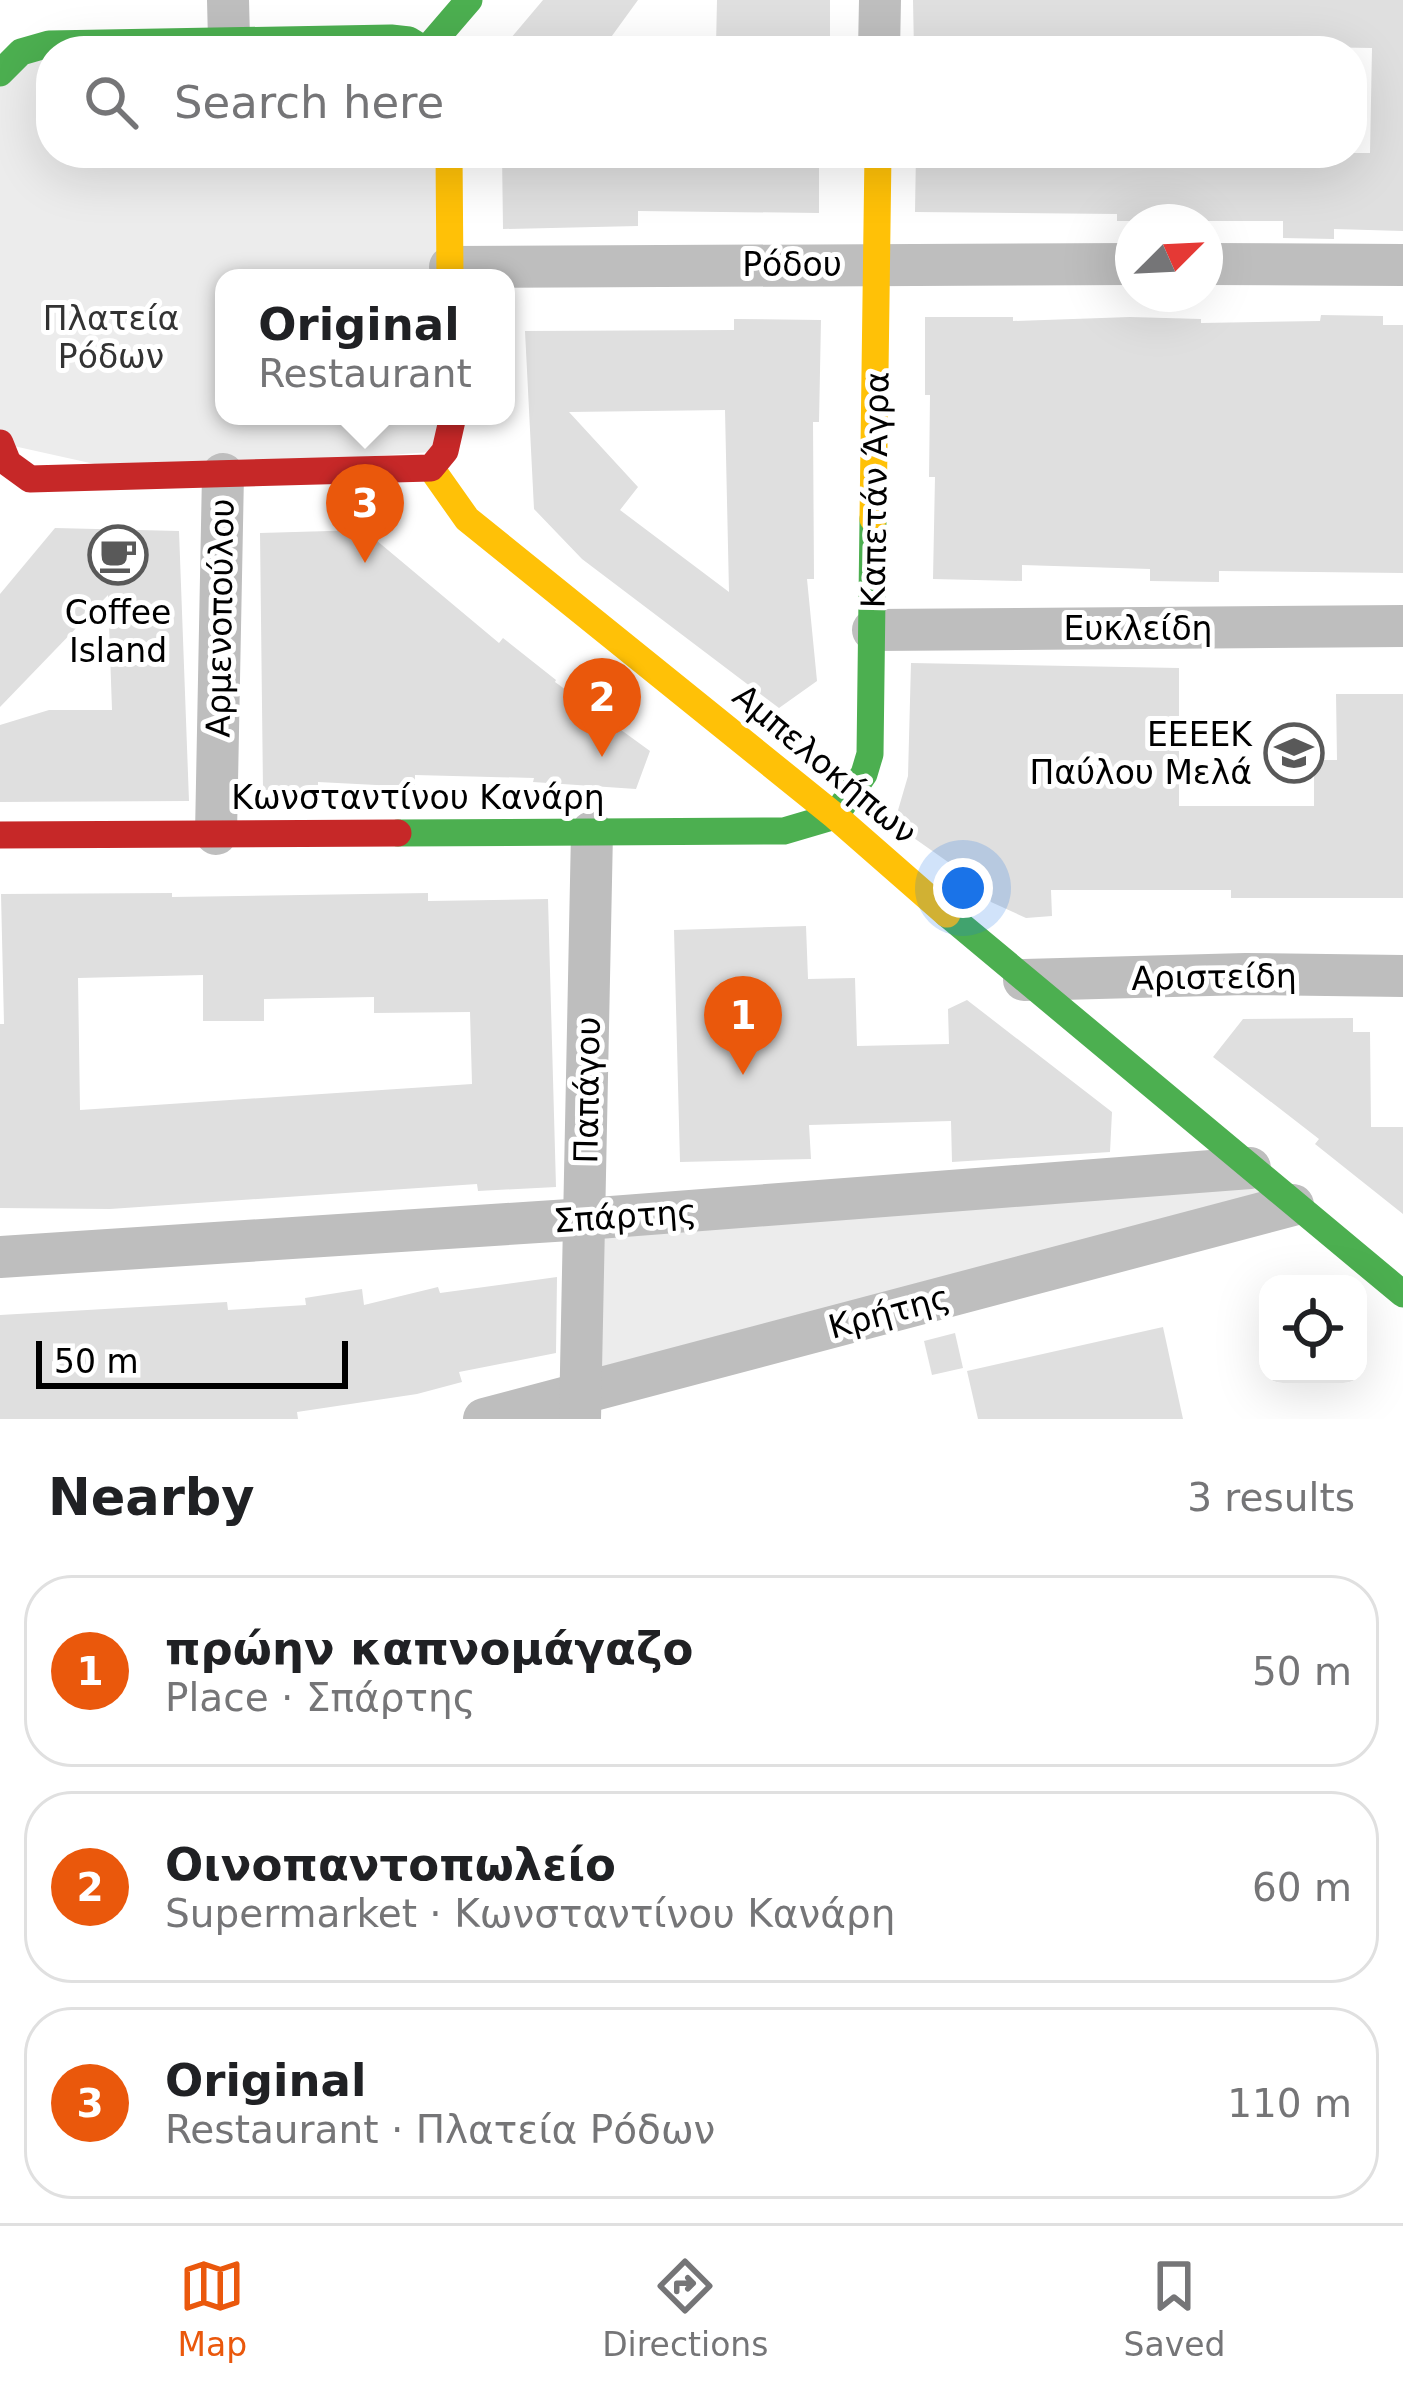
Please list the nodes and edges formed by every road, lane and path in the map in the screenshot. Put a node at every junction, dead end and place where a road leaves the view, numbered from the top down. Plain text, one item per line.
1 (469, 0) edge
2 (880, 0) edge
3 (228, 20) edge
4 (0, 22) edge
5 (109, 36) edge
6 (371, 36) edge
7 (439, 36) edge
8 (879, 36) edge
9 (36, 48) edge
10 (21, 52) junction
11 (0, 73) edge
12 (448, 168) edge
13 (878, 168) edge
14 (878, 264) junction
15 (1115, 264) edge
16 (1223, 264) edge
17 (1403, 265) edge
18 (450, 269) edge
19 (515, 271) edge
20 (451, 425) edge
21 (0, 443) edge
22 (431, 468) junction
23 (223, 474) junction
24 (1403, 626) edge
25 (873, 630) junction
26 (835, 816) junction
27 (592, 832) junction
28 (216, 834) junction
29 (0, 835) edge
30 (1403, 976) edge
31 (1024, 980) junction
32 (1250, 1168) junction
33 (1294, 1205) junction
34 (585, 1219) junction
35 (0, 1257) edge
36 (1403, 1294) edge
37 (581, 1406) edge
38 (484, 1419) edge

1 - 7 street
2 - 8 street
3 - 5 street
3 - 6 street
4 - 10 street
9 - 10 street
10 - 11 street
12 - 18 street
13 - 14 street, Καπετάν Άγρα
14 - 15 street, Ρόδου
14 - 19 street, Ρόδου
14 - 25 street, Καπετάν Άγρα
16 - 17 street
20 - 22 street
21 - 23 street
22 - 23 street
22 - 26 street, Αμπελοκήπων
23 - 28 street, Αρμενοπούλου
24 - 25 street, Ευκλείδη
25 - 26 street, Καπετάν Άγρα
26 - 27 street, Κωνσταντίνου Κανάρη
26 - 31 street, Αμπελοκήπων
27 - 28 street, Κωνσταντίνου Κανάρη
27 - 34 street, Παπάγου
28 - 29 street, Κωνσταντίνου Κανάρη
30 - 31 street, Αριστείδη
31 - 32 street, Αμπελοκήπων
32 - 33 street, Αμπελοκήπων
32 - 34 street, Σπάρτης
33 - 36 street, Αμπελοκήπων
33 - 37 street, Κρήτης
34 - 35 street, Σπάρτης
34 - 37 street, Παπάγου
37 - 38 street, Κρήτης

